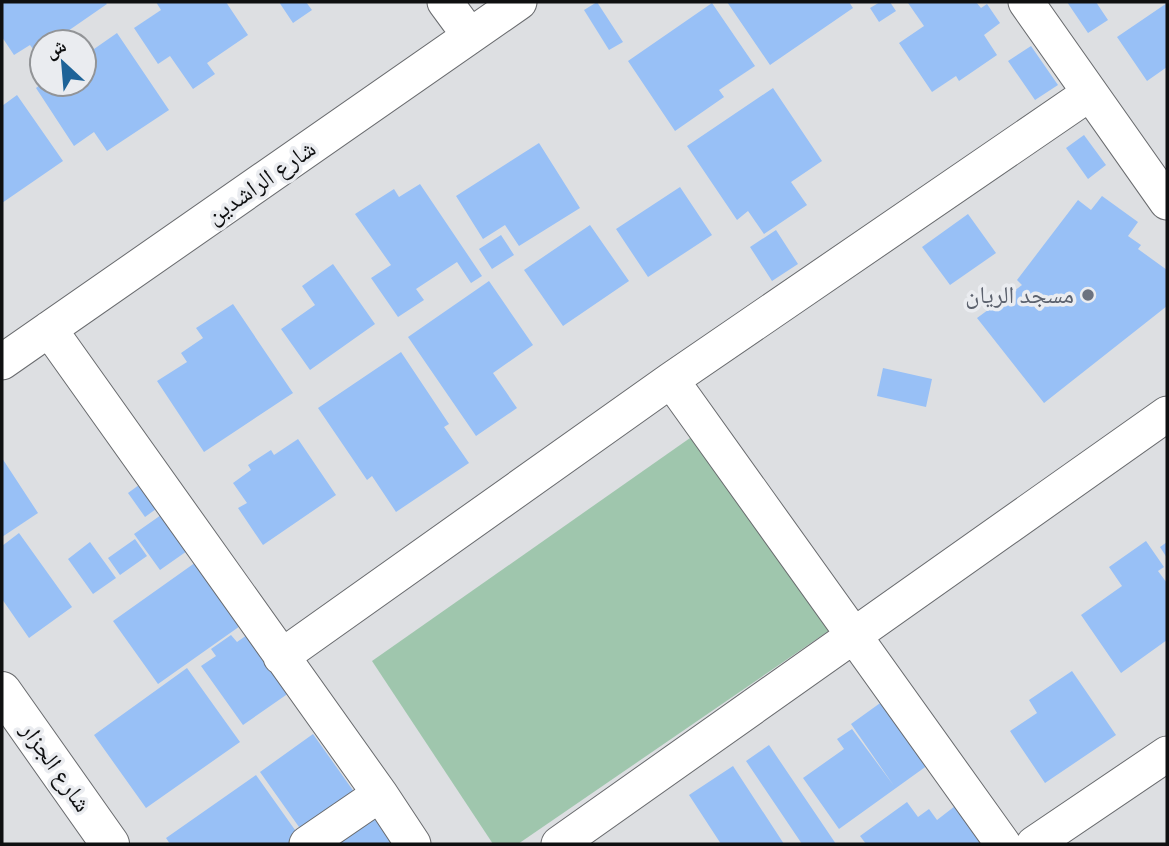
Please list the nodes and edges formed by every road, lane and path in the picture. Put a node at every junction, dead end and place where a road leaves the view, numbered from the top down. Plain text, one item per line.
1 (445, 2) edge
2 (519, 2) edge
3 (1026, 2) edge
4 (470, 36) junction
5 (1090, 93) junction
6 (1167, 202) edge
7 (49, 330) junction
8 (2, 362) edge
9 (671, 380) junction
10 (1167, 414) edge
11 (854, 637) junction
12 (281, 657) junction
13 (2, 691) edge
14 (1167, 754) edge
15 (380, 794) junction
16 (110, 844) edge
17 (307, 844) edge
18 (413, 844) edge
19 (559, 844) edge
20 (1003, 844) edge
21 (1034, 844) edge

1 - 4 street
2 - 4 street, شارع الراشدين
3 - 5 street
4 - 7 street, شارع الراشدين
5 - 6 street
5 - 9 street
7 - 8 street, شارع الراشدين
7 - 12 street
9 - 11 street
9 - 12 street
10 - 11 street
11 - 19 street
11 - 20 street
12 - 15 street
13 - 16 street, شارع الجزار
14 - 21 street
15 - 17 street
15 - 18 street

